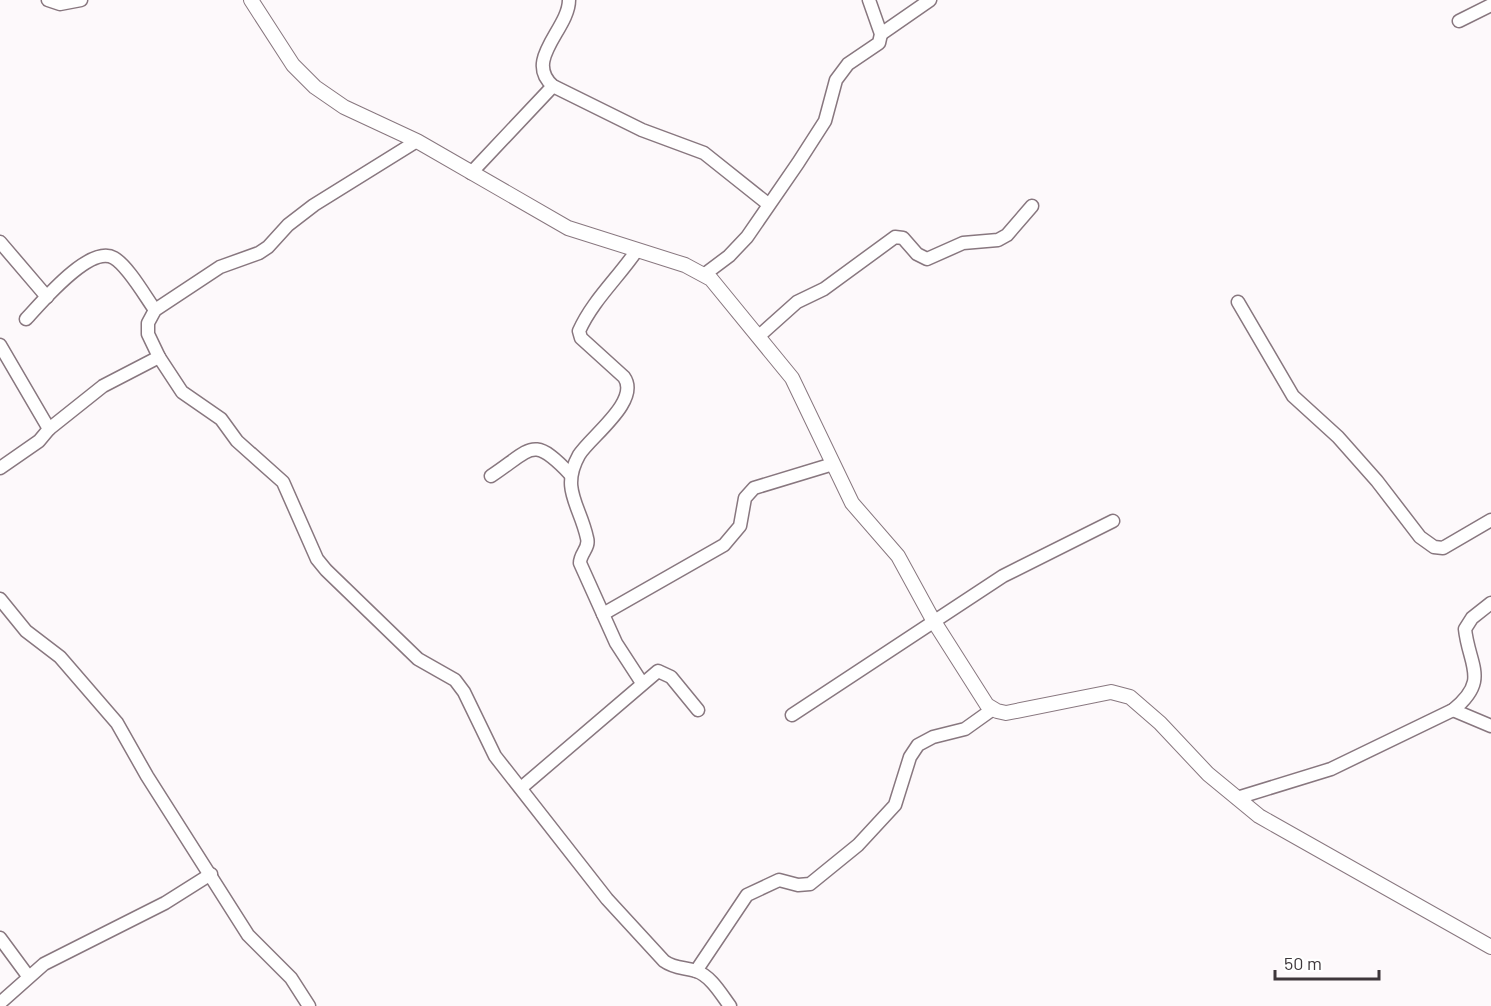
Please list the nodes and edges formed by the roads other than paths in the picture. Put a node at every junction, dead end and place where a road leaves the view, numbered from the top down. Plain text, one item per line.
1 (48, 0) edge
2 (81, 0) edge
3 (251, 0) edge
4 (569, 0) edge
5 (869, 0) edge
6 (930, 0) edge
7 (1491, 5) edge
8 (1459, 21) dead end
9 (881, 34) junction
10 (553, 86) junction
11 (417, 141) junction
12 (471, 173) junction
13 (768, 204) junction
14 (1032, 206) dead end
15 (0, 242) edge
16 (637, 250) junction
17 (705, 274) junction
18 (47, 297) junction
19 (1238, 302) dead end
20 (155, 310) junction
21 (26, 319) dead end
22 (759, 336) junction
23 (0, 345) edge
24 (159, 357) junction
25 (49, 429) junction
26 (833, 464) junction
27 (0, 468) edge
28 (570, 474) junction
29 (491, 476) dead end
30 (1491, 520) edge
31 (1113, 521) dead end
32 (0, 599) edge
33 (1491, 603) edge
34 (603, 614) junction
35 (933, 620) junction
36 (642, 683) junction
37 (993, 709) junction
38 (698, 710) dead end
39 (1453, 710) junction
40 (792, 716) dead end
41 (1491, 726) edge
42 (521, 788) junction
43 (1237, 798) junction
44 (211, 874) junction
45 (0, 938) edge
46 (1491, 947) edge
47 (696, 971) junction
48 (28, 976) junction
49 (0, 1003) edge
50 (309, 1006) edge
51 (730, 1006) edge

1 - 2 street
3 - 11 street
4 - 10 street
5 - 9 street
6 - 9 street
7 - 8 street
9 - 13 street
10 - 12 street
10 - 13 street
11 - 12 street
11 - 20 street
12 - 16 street
13 - 17 street
14 - 22 street
15 - 18 street
16 - 17 street
16 - 28 street
17 - 22 street
18 - 20 street
18 - 21 street
19 - 30 street
20 - 24 street
22 - 26 street
23 - 25 street
24 - 25 street
24 - 42 street
25 - 27 street
26 - 34 street
26 - 35 street
28 - 29 street
28 - 34 street
31 - 35 street
32 - 44 street
33 - 39 street
34 - 36 street
35 - 37 street
35 - 40 street
36 - 38 street
36 - 42 street
37 - 43 street
37 - 47 street
39 - 41 street
39 - 43 street
42 - 47 street
43 - 46 street
44 - 48 street
44 - 50 street
45 - 48 street
47 - 51 street
48 - 49 street

